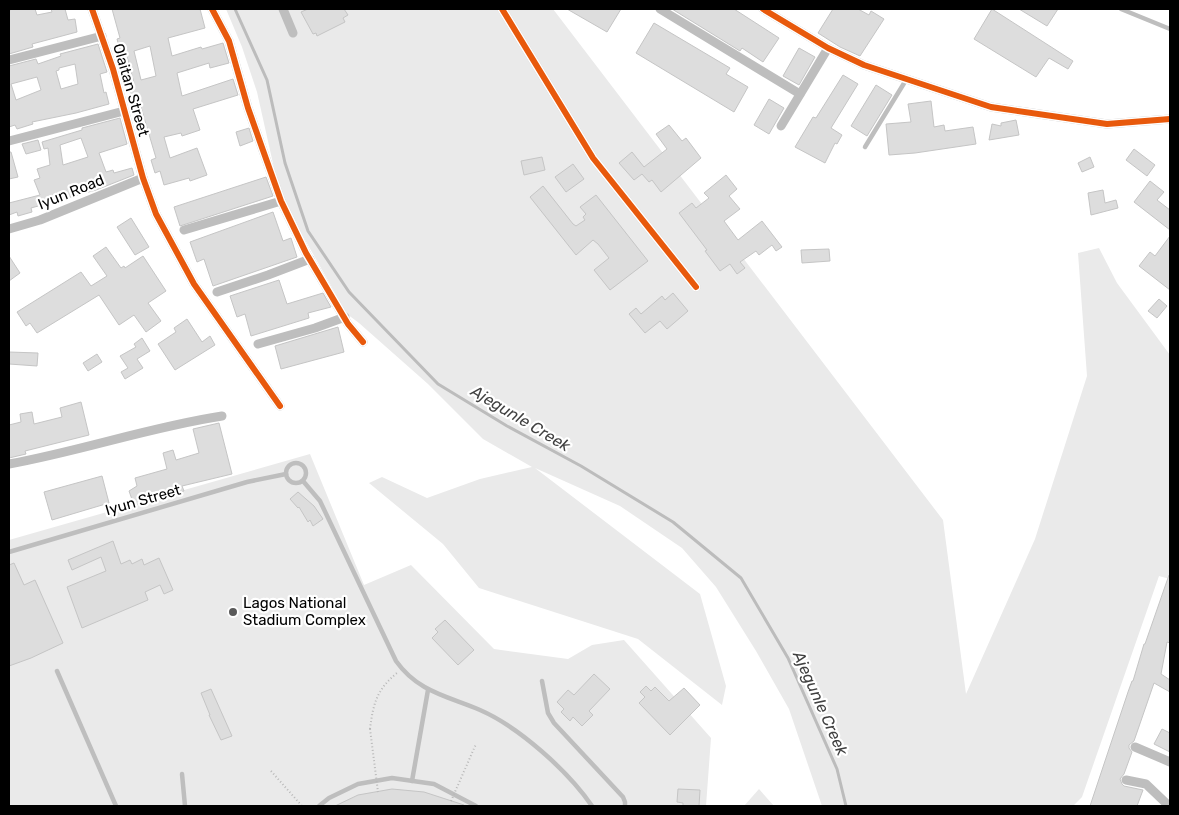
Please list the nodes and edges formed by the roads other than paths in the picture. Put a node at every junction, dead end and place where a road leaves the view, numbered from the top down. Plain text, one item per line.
1 (92, 9) edge
2 (212, 9) edge
3 (283, 9) edge
4 (502, 9) edge
5 (660, 9) edge
6 (763, 9) edge
7 (1121, 9) edge
8 (1170, 29) edge
9 (293, 33) dead end
10 (102, 36) junction
11 (828, 48) junction
12 (9, 60) edge
13 (906, 80) junction
14 (800, 94) junction
15 (124, 111) junction
16 (1170, 120) edge
17 (781, 126) dead end
18 (9, 141) edge
19 (864, 147) dead end
20 (143, 178) junction
21 (281, 201) junction
22 (9, 229) edge
23 (184, 230) dead end
24 (310, 259) junction
25 (696, 287) dead end
26 (217, 292) dead end
27 (345, 317) junction
28 (363, 342) dead end
29 (258, 344) dead end
30 (280, 406) dead end
31 (222, 416) dead end
32 (9, 464) edge
33 (286, 474) junction
34 (303, 480) junction
35 (9, 552) edge
36 (57, 671) dead end
37 (542, 681) dead end
38 (428, 690) junction
39 (1135, 747) dead end
40 (1170, 762) edge
41 (182, 774) dead end
42 (1126, 780) dead end
43 (412, 781) junction
44 (116, 806) edge
45 (185, 806) edge
46 (319, 806) edge
47 (476, 806) edge
48 (592, 806) edge
49 (625, 806) edge
50 (1169, 806) edge

1 - 10 street, Olaitan Street
2 - 21 street
3 - 9 street
4 - 25 street
5 - 14 street
6 - 11 street
7 - 8 lane
10 - 12 street
10 - 15 street, Olaitan Street
11 - 13 street
11 - 14 street
13 - 16 street
13 - 19 lane
14 - 17 street
15 - 18 street
15 - 20 street, Olaitan Street
20 - 22 street, Iyun Road
20 - 30 street, Olaitan Street
21 - 23 street
21 - 24 street
24 - 26 street
24 - 27 street
27 - 28 street
27 - 29 street
31 - 32 street
33 - 34 lane
33 - 34 lane
33 - 35 lane, Iyun Street
34 - 38 lane
36 - 44 lane
37 - 49 lane
38 - 43 lane
38 - 48 lane
39 - 40 street
41 - 45 lane
42 - 50 street
43 - 46 lane
43 - 47 lane

